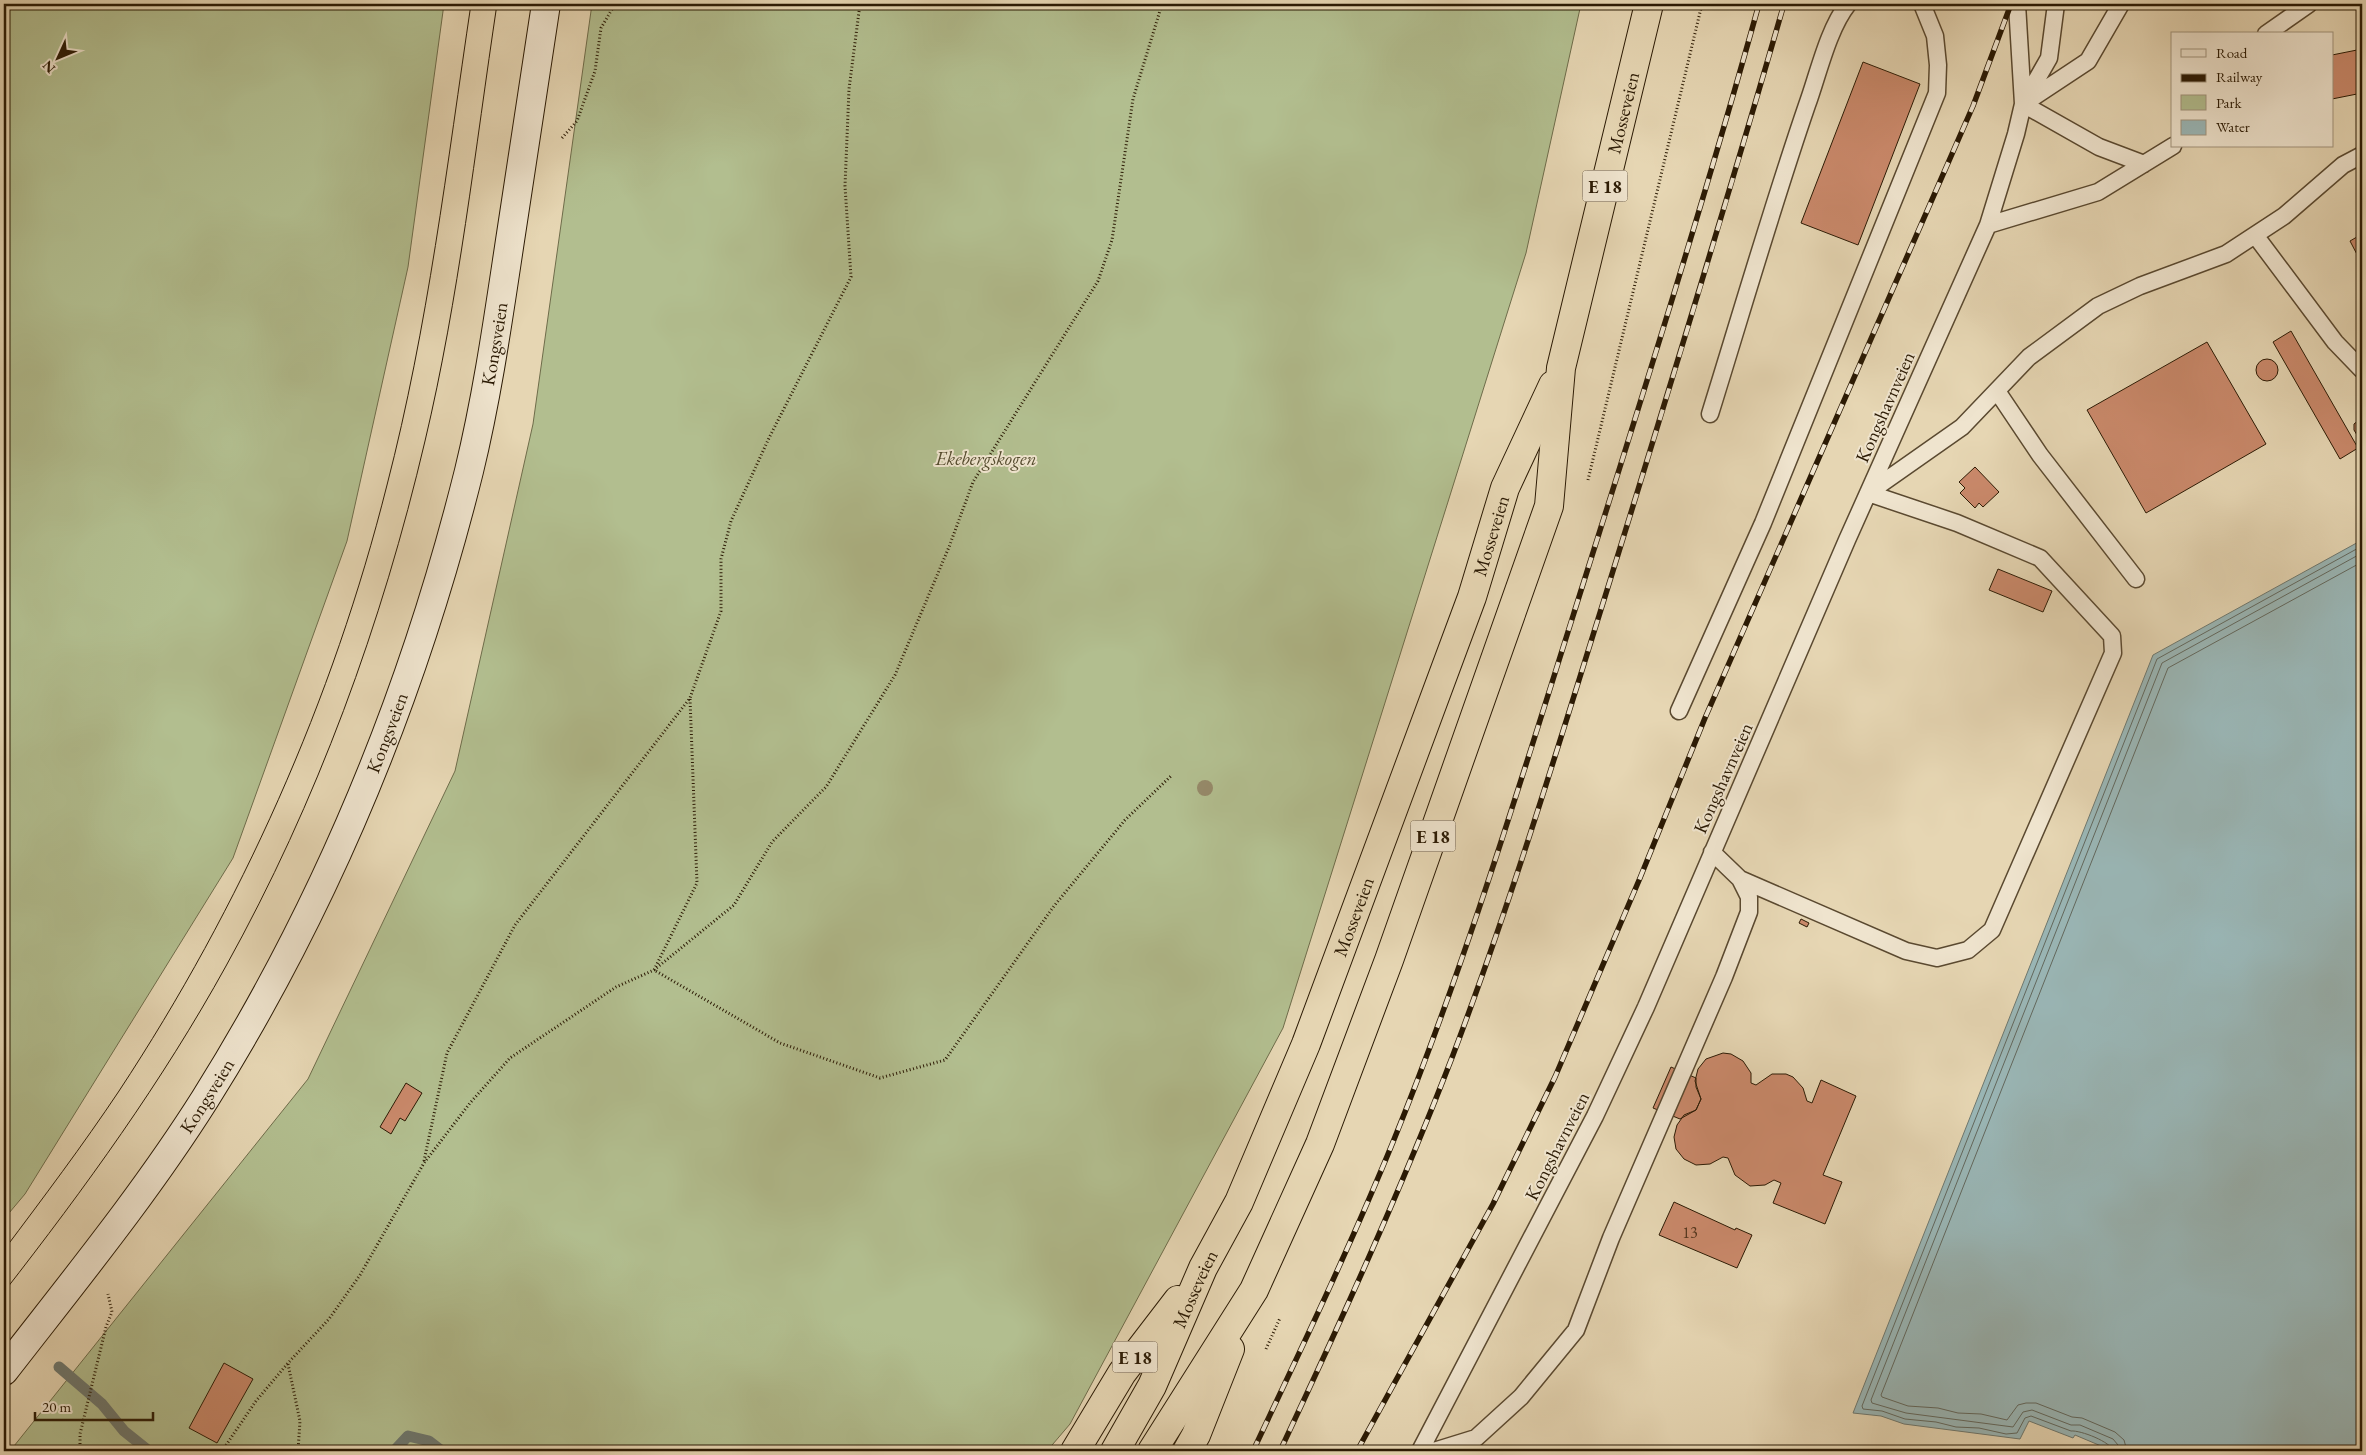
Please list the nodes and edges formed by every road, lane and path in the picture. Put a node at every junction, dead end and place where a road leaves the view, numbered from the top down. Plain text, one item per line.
1 (546, 4) edge
2 (615, 4) edge
3 (860, 4) edge
4 (1162, 4) edge
5 (1649, 4) edge
6 (1848, 4) edge
7 (1922, 4) edge
8 (2017, 4) edge
9 (2056, 4) edge
10 (2121, 4) edge
11 (2309, 4) edge
12 (2269, 32) edge
13 (2023, 104) junction
14 (559, 141) dead end
15 (2171, 147) edge
16 (2362, 155) edge
17 (2144, 164) junction
18 (1988, 225) junction
19 (2255, 236) junction
20 (1561, 368) junction
21 (2362, 370) edge
22 (1997, 391) junction
23 (1710, 414) dead end
24 (1868, 493) junction
25 (2136, 579) dead end
26 (690, 698) junction
27 (1679, 710) dead end
28 (1172, 776) dead end
29 (1712, 852) junction
30 (1740, 879) junction
31 (654, 970) junction
32 (424, 1163) junction
33 (86, 1265) junction
34 (1203, 1268) junction
35 (1254, 1290) junction
36 (288, 1363) junction
37 (4, 1371) edge
38 (80, 1451) edge
39 (222, 1451) edge
40 (298, 1451) edge
41 (1075, 1451) edge
42 (1115, 1451) edge
43 (1152, 1451) edge
44 (1187, 1451) edge
45 (1420, 1451) edge
46 (1434, 1451) edge

1 - 33 main road, Kongsveien
2 - 14 path
3 - 26 path
4 - 31 path
5 - 20 highway, Mosseveien / E 18
6 - 23 lane
7 - 27 lane
8 - 13 lane, Kongshavnveien
9 - 13 lane, Kongshavnveien
10 - 13 lane
11 - 12 lane
13 - 17 lane
13 - 18 lane, Kongshavnveien
15 - 17 lane
16 - 19 lane
17 - 18 lane
18 - 24 lane, Kongshavnveien
19 - 21 lane
19 - 22 lane
20 - 34 highway, Mosseveien / E 18
20 - 35 highway, Mosseveien / E 18
22 - 24 lane
22 - 25 lane
24 - 29 lane, Kongshavnveien
24 - 30 lane
26 - 31 path
26 - 32 path
28 - 31 path
29 - 30 lane
29 - 45 lane, Kongshavnveien
30 - 46 lane
31 - 32 path
32 - 36 path
33 - 37 main road, Kongsveien
33 - 38 path
34 - 41 highway, E 18
34 - 42 highway, Mosseveien / E 18
35 - 43 highway, Mosseveien / E 18
35 - 44 highway, E 18
36 - 39 path
36 - 40 path

